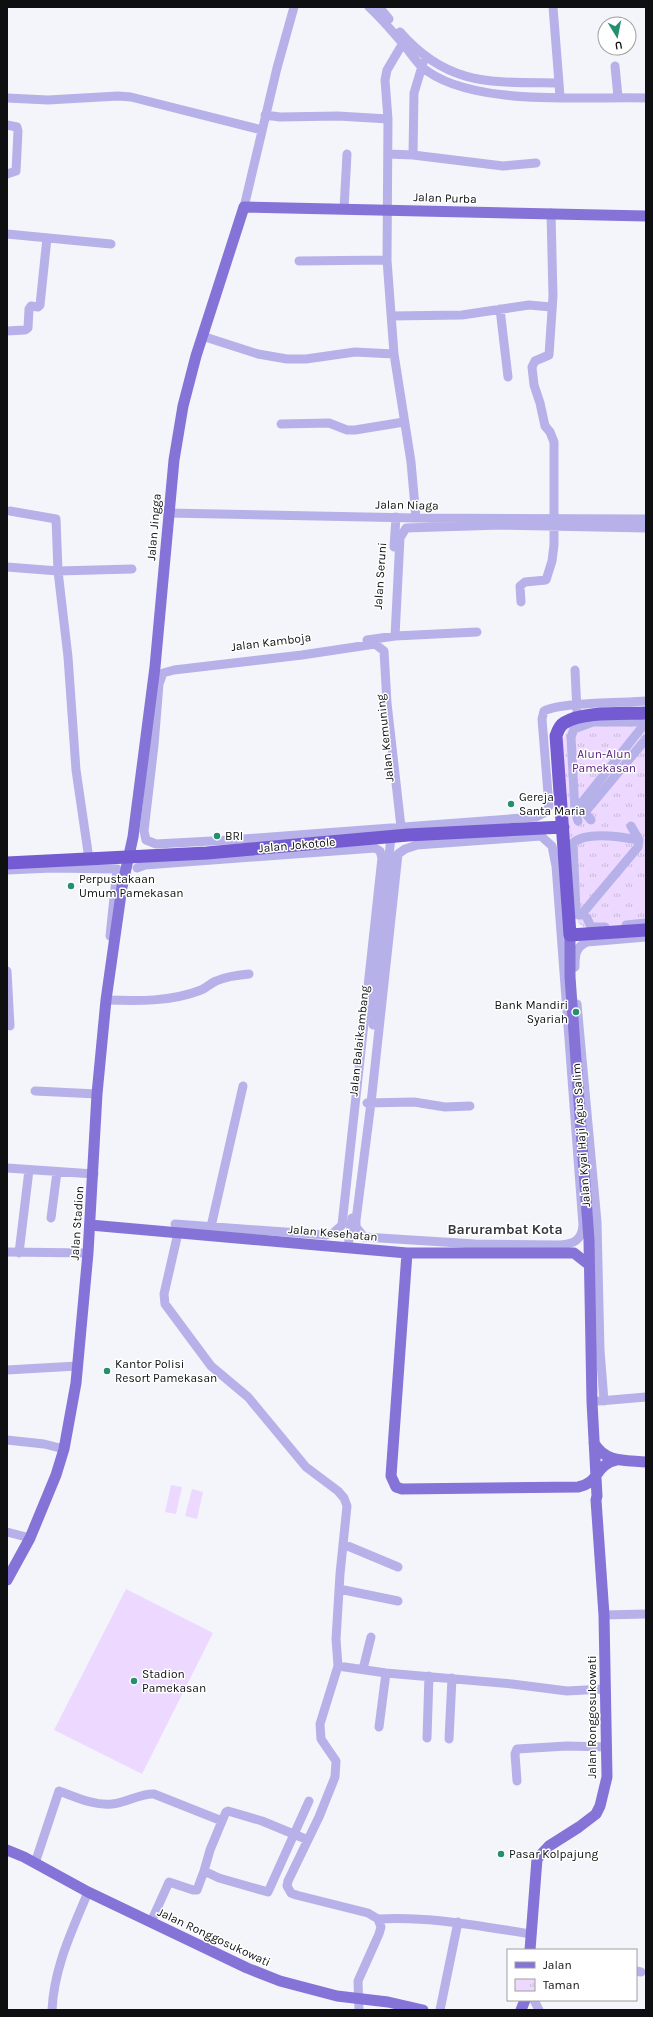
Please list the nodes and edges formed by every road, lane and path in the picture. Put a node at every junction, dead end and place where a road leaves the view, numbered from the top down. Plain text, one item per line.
1 (294, 7) edge
2 (369, 7) edge
3 (379, 7) edge
4 (553, 7) edge
5 (403, 43) junction
6 (424, 61) junction
7 (615, 66) dead end
8 (559, 83) junction
9 (532, 90) junction
10 (560, 97) junction
11 (618, 97) junction
12 (7, 98) edge
13 (646, 98) edge
14 (266, 115) junction
15 (388, 119) junction
16 (7, 125) edge
17 (262, 130) junction
18 (347, 154) dead end
19 (388, 154) junction
20 (413, 155) junction
21 (536, 163) dead end
22 (7, 174) edge
23 (244, 207) junction
24 (344, 209) junction
25 (387, 210) junction
26 (551, 213) junction
27 (646, 216) edge
28 (7, 234) edge
29 (47, 238) junction
30 (110, 244) dead end
31 (387, 260) junction
32 (299, 261) dead end
33 (552, 307) junction
34 (500, 309) junction
35 (391, 316) junction
36 (7, 331) edge
37 (202, 336) junction
38 (394, 354) junction
39 (508, 377) dead end
40 (404, 422) junction
41 (281, 424) dead end
42 (10, 511) dead end
43 (168, 513) junction
44 (396, 517) junction
45 (416, 518) junction
46 (646, 518) edge
47 (553, 522) junction
48 (646, 528) edge
49 (7, 567) edge
50 (132, 569) dead end
51 (58, 571) junction
52 (521, 602) dead end
53 (477, 632) dead end
54 (392, 637) junction
55 (155, 667) junction
56 (575, 670) dead end
57 (646, 702) edge
58 (577, 711) junction
59 (646, 713) edge
60 (646, 739) edge
61 (575, 811) junction
62 (578, 820) dead end
63 (591, 820) dead end
64 (631, 826) dead end
65 (563, 827) junction
66 (405, 830) junction
67 (391, 836) junction
68 (639, 840) junction
69 (125, 857) junction
70 (89, 859) junction
71 (7, 863) edge
72 (137, 868) dead end
73 (7, 870) edge
74 (587, 918) dead end
75 (646, 923) edge
76 (646, 930) edge
77 (570, 935) junction
78 (646, 937) edge
79 (7, 971) edge
80 (249, 974) dead end
81 (106, 1000) junction
82 (10, 1026) dead end
83 (243, 1086) dead end
84 (36, 1091) dead end
85 (95, 1094) junction
86 (368, 1103) junction
87 (470, 1106) dead end
88 (7, 1168) edge
89 (29, 1170) junction
90 (57, 1172) junction
91 (94, 1174) junction
92 (52, 1218) dead end
93 (90, 1225) junction
94 (172, 1230) junction
95 (210, 1231) junction
96 (589, 1240) junction
97 (348, 1247) junction
98 (7, 1252) edge
99 (19, 1253) junction
100 (88, 1253) junction
101 (407, 1253) junction
102 (574, 1253) junction
103 (588, 1264) junction
104 (77, 1366) junction
105 (7, 1370) edge
106 (646, 1397) edge
107 (604, 1400) junction
108 (592, 1402) junction
109 (7, 1440) edge
110 (594, 1443) junction
111 (64, 1449) junction
112 (617, 1460) junction
113 (646, 1462) edge
114 (596, 1475) junction
115 (578, 1487) junction
116 (596, 1500) junction
117 (7, 1532) edge
118 (30, 1538) junction
119 (343, 1544) junction
120 (398, 1567) dead end
121 (7, 1580) edge
122 (339, 1589) junction
123 (398, 1601) dead end
124 (646, 1614) edge
125 (604, 1615) junction
126 (372, 1637) dead end
127 (338, 1666) junction
128 (363, 1669) junction
129 (386, 1673) junction
130 (429, 1676) junction
131 (452, 1678) junction
132 (604, 1689) junction
133 (379, 1727) dead end
134 (427, 1738) dead end
135 (449, 1739) dead end
136 (606, 1747) junction
137 (517, 1781) dead end
138 (309, 1801) dead end
139 (222, 1822) junction
140 (301, 1838) junction
141 (7, 1850) edge
142 (35, 1863) junction
143 (204, 1871) junction
144 (88, 1892) junction
145 (378, 1919) junction
146 (152, 1922) junction
147 (458, 1922) junction
148 (531, 1934) junction
149 (530, 1949) edge
150 (534, 2001) edge
151 (357, 2002) edge
152 (52, 2010) edge
153 (423, 2010) edge
154 (440, 2010) edge
155 (539, 2010) edge

1 - 14 street
2 - 5 street
3 - 6 street
4 - 8 street
5 - 6 street
5 - 15 street
6 - 9 street
6 - 9 street
6 - 20 street
7 - 11 street
8 - 9 street
8 - 10 street
9 - 10 street
10 - 11 street
11 - 13 street
12 - 17 street
14 - 15 street
14 - 17 street
15 - 19 street
16 - 22 street
17 - 23 street
18 - 24 street
19 - 20 street
19 - 25 street
20 - 21 street
23 - 24 main road, Jalan Purba
23 - 37 main road, Jalan Jingga
24 - 25 main road, Jalan Purba
25 - 26 main road, Jalan Purba
25 - 31 street
26 - 27 main road, Jalan Purba
26 - 33 street
28 - 29 street
29 - 30 street
29 - 36 street
31 - 32 street
31 - 35 street
33 - 34 street
33 - 47 street
34 - 35 street
34 - 39 street
35 - 38 street
37 - 38 street
37 - 43 main road, Jalan Jingga
38 - 40 street
40 - 41 street
40 - 45 street
42 - 51 street
43 - 44 street, Jalan Niaga
43 - 55 main road, Jalan Jingga
44 - 45 street, Jalan Niaga
44 - 54 street, Jalan Seruni
45 - 47 street, Jalan Niaga
46 - 47 street, Jalan Niaga
47 - 48 street
47 - 52 street
47 - 54 street
49 - 51 street
50 - 51 street
51 - 70 street
53 - 54 street, Jalan Kamboja
54 - 55 street, Jalan Kamboja
54 - 66 street, Jalan Kemuning
55 - 69 main road, Jalan Jingga
56 - 58 street
57 - 58 street
58 - 59 highway
58 - 65 highway, Jalan Kyai Haji Agus Salim
58 - 66 street
60 - 63 street
61 - 61 street
61 - 62 street
64 - 68 street
65 - 66 highway, Jalan Jokotole
65 - 77 highway, Jalan Kyai Haji Agus Salim
66 - 66 street
66 - 67 highway, Jalan Jokotole
67 - 69 highway, Jalan Jokotole
67 - 86 street, Jalan Balaikambang
68 - 68 street
69 - 70 highway, Jalan Jokotole
69 - 81 main road, Jalan Stadion
70 - 71 highway, Jalan Jokotole
72 - 95 street
73 - 85 street
74 - 75 street
76 - 77 highway
77 - 96 main road, Jalan Kyai Haji Agus Salim
78 - 107 street
79 - 82 street
80 - 81 street
81 - 85 main road, Jalan Stadion
83 - 95 street
84 - 85 street
85 - 91 main road, Jalan Stadion
86 - 86 street
86 - 87 street
86 - 97 street, Jalan Balaikambang
88 - 89 street
89 - 90 street
89 - 99 street
90 - 91 street
90 - 92 street
91 - 93 main road, Jalan Stadion
93 - 94 main road, Jalan Kesehatan
93 - 100 main road, Jalan Stadion
94 - 95 main road, Jalan Kesehatan
94 - 119 street
95 - 97 main road, Jalan Kesehatan
96 - 102 main road
96 - 103 main road, Jalan Kyai Haji Agus Salim
97 - 101 main road, Jalan Kesehatan
98 - 99 street
99 - 100 street
100 - 104 main road, Jalan Stadion
101 - 102 main road, Jalan Kesehatan
101 - 115 main road
102 - 103 main road
103 - 108 main road, Jalan Kyai Haji Agus Salim
104 - 105 street
104 - 111 main road, Jalan Stadion
106 - 107 street
107 - 108 street
108 - 110 main road, Jalan Kyai Haji Agus Salim
109 - 111 street
110 - 112 main road
110 - 114 main road, Jalan Kyai Haji Agus Salim
111 - 118 main road, Jalan Stadion
112 - 113 main road
112 - 114 main road
114 - 115 main road
114 - 116 main road, Jalan Ronggosukowati
115 - 116 main road
116 - 125 main road, Jalan Ronggosukowati
117 - 118 street
118 - 121 main road, Jalan Stadion
119 - 120 street
119 - 122 street
122 - 123 street
122 - 127 street
124 - 125 street
125 - 132 main road, Jalan Ronggosukowati
126 - 128 street
127 - 128 street
127 - 140 street
128 - 129 street
129 - 130 street
129 - 133 street
130 - 131 street
130 - 134 street
131 - 132 street
131 - 135 street
132 - 136 main road, Jalan Ronggosukowati
136 - 137 street
136 - 148 main road, Jalan Ronggosukowati
138 - 140 street
139 - 140 street
139 - 142 street
139 - 143 street
140 - 143 street
140 - 145 street
141 - 142 main road, Jalan Ronggosukowati
142 - 144 main road, Jalan Ronggosukowati
143 - 146 street
144 - 146 main road, Jalan Ronggosukowati
144 - 152 street
145 - 147 street
145 - 151 street
146 - 151 main road, Jalan Ronggosukowati
147 - 148 street
147 - 154 street
148 - 149 main road, Jalan Ronggosukowati
150 - 155 street
151 - 153 main road, Jalan Ronggosukowati

